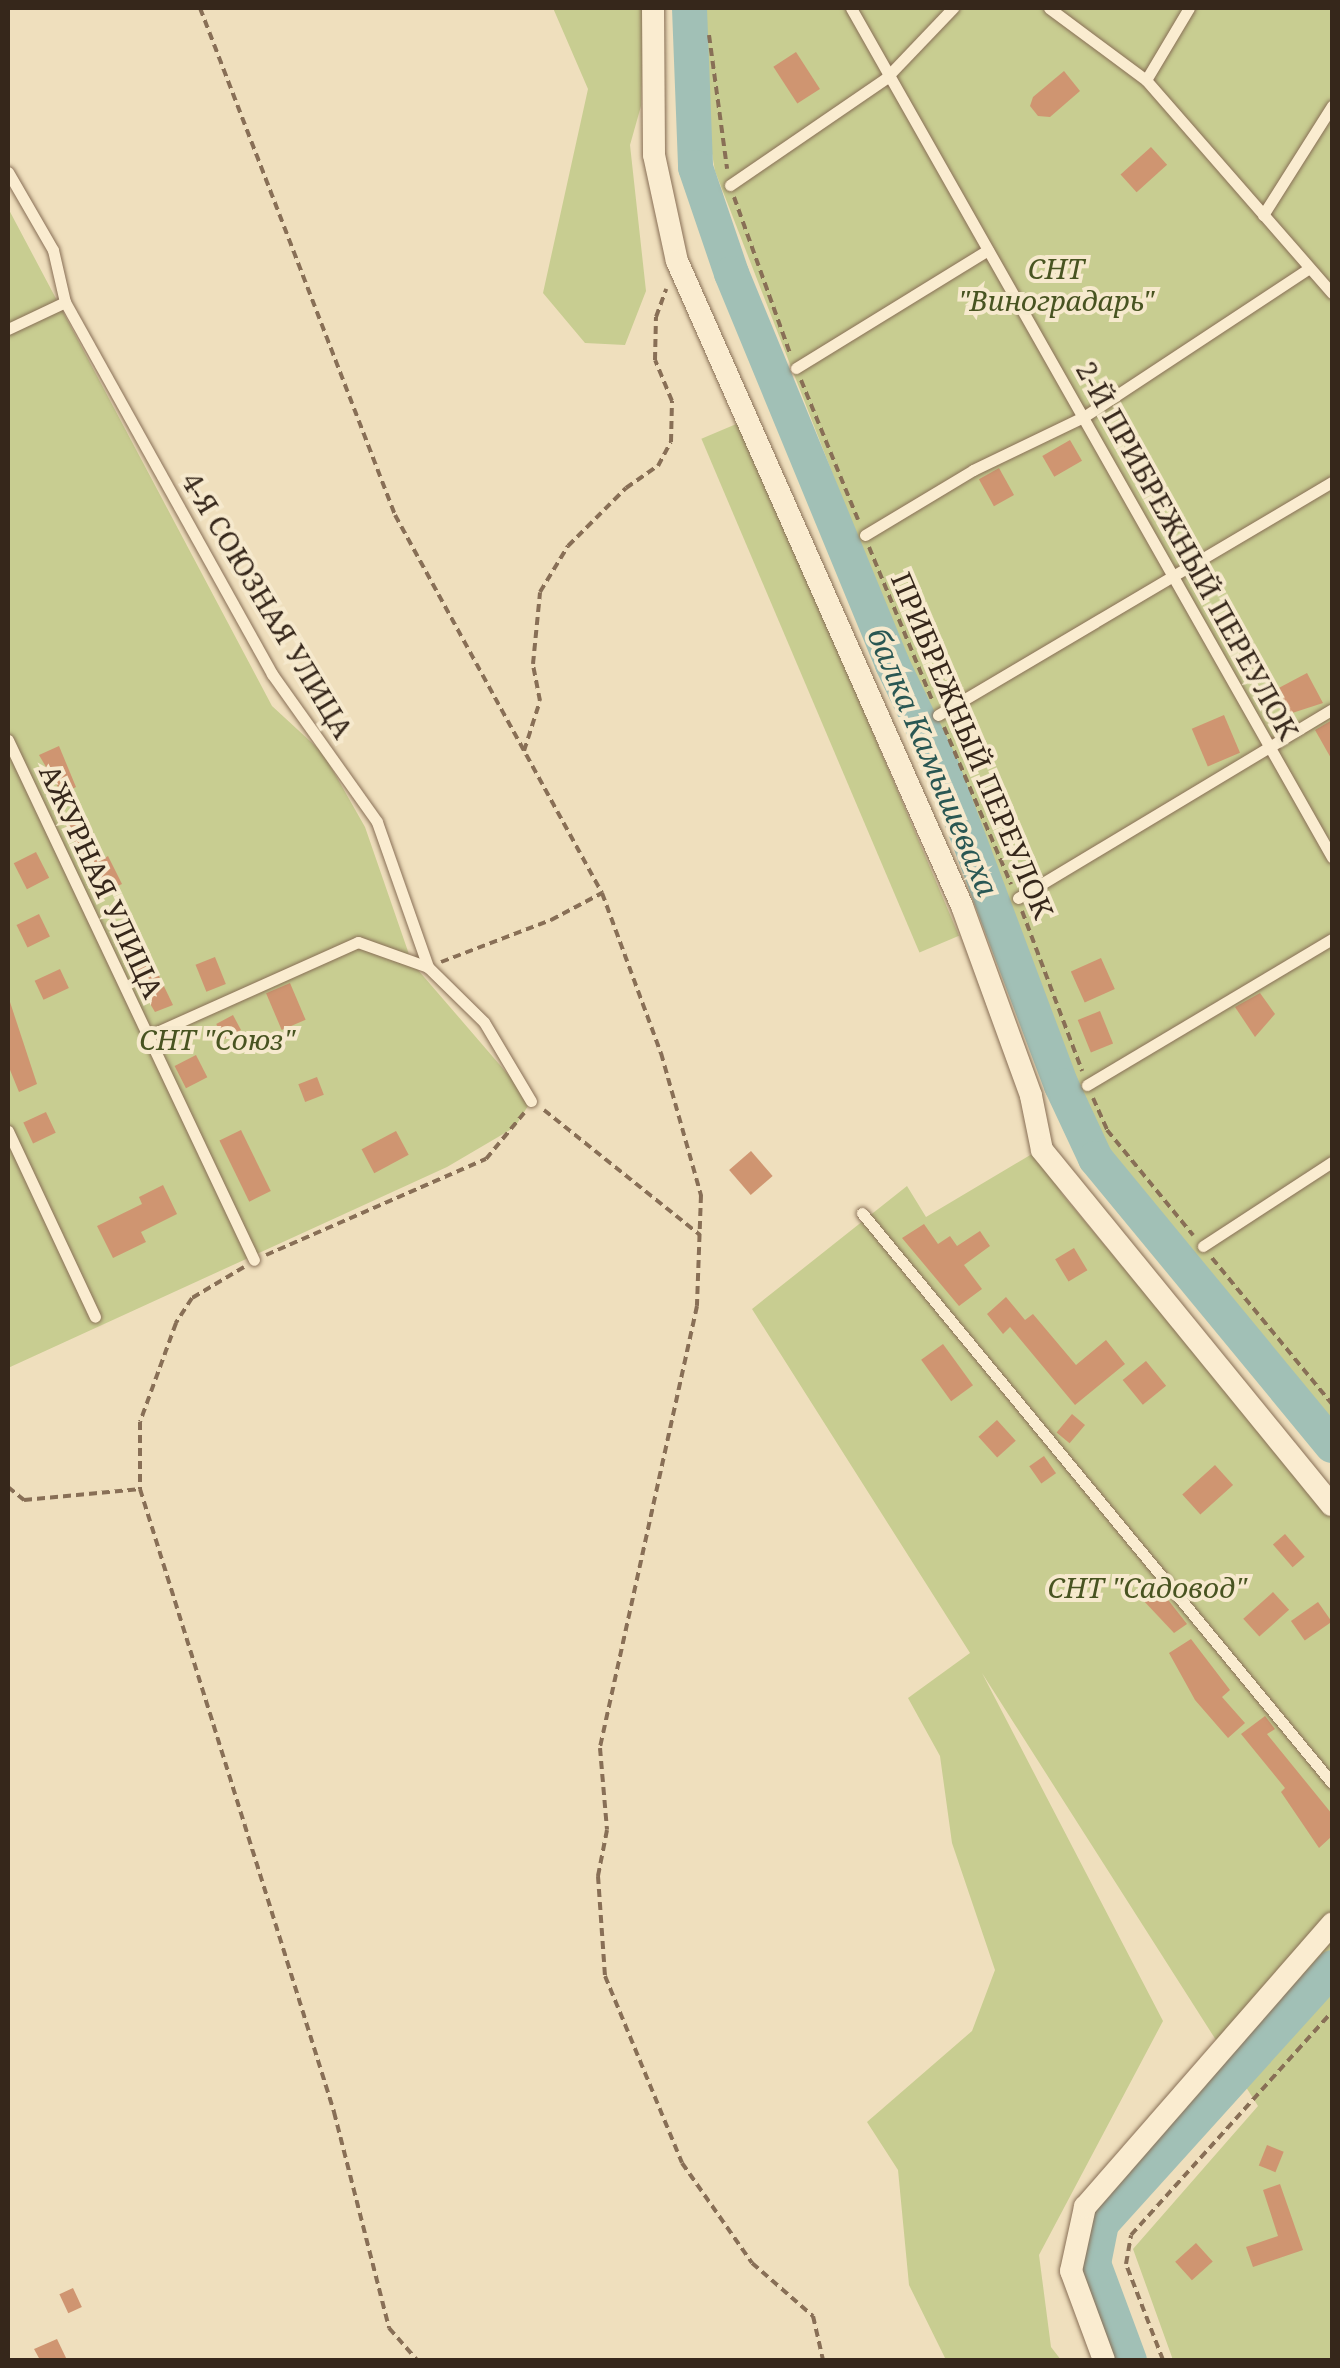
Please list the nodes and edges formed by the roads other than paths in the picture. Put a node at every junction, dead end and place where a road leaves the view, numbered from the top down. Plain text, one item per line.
1 (653, 8) edge
2 (851, 8) edge
3 (953, 8) edge
4 (1049, 8) edge
5 (1189, 8) edge
6 (886, 78) junction
7 (1146, 80) junction
8 (1332, 106) edge
9 (8, 172) edge
10 (730, 185) road end
11 (1263, 215) junction
12 (988, 250) junction
13 (1308, 269) junction
14 (1332, 294) edge
15 (66, 302) junction
16 (8, 329) edge
17 (796, 368) road end
18 (1085, 416) junction
19 (1332, 482) edge
20 (865, 535) road end
21 (1173, 576) junction
22 (1332, 709) edge
23 (938, 715) road end
24 (8, 740) edge
25 (1270, 746) junction
26 (1332, 857) edge
27 (1018, 898) road end
28 (1332, 938) edge
29 (428, 967) junction
30 (148, 1036) junction
31 (1087, 1084) road end
32 (532, 1101) road end
33 (8, 1132) edge
34 (1332, 1162) edge
35 (862, 1213) dead end
36 (1203, 1246) road end
37 (254, 1260) road end
38 (95, 1317) dead end
39 (1332, 1505) edge
40 (1332, 1783) edge
41 (1332, 1924) edge
42 (1104, 2360) edge

1 - 39 street
2 - 6 lane, 2-Й ПРИБРЕЖНЫЙ ПЕРЕУЛОК
3 - 6 lane
4 - 7 lane
5 - 7 lane
6 - 10 lane
6 - 12 lane, 2-Й ПРИБРЕЖНЫЙ ПЕРЕУЛОК
7 - 11 lane
8 - 11 lane
9 - 15 lane, 4-Я СОЮЗНАЯ УЛИЦА
11 - 13 lane
12 - 17 lane
12 - 18 lane, 2-Й ПРИБРЕЖНЫЙ ПЕРЕУЛОК
13 - 14 lane
13 - 18 lane
15 - 16 lane
15 - 29 lane, 4-Я СОЮЗНАЯ УЛИЦА
18 - 20 lane
18 - 21 lane, 2-Й ПРИБРЕЖНЫЙ ПЕРЕУЛОК
19 - 21 lane
21 - 23 lane
21 - 25 lane, 2-Й ПРИБРЕЖНЫЙ ПЕРЕУЛОК
22 - 25 lane
24 - 30 lane, АЖУРНАЯ УЛИЦА
25 - 26 lane, 2-Й ПРИБРЕЖНЫЙ ПЕРЕУЛОК
25 - 27 lane
28 - 31 lane
29 - 30 lane
29 - 32 lane, 4-Я СОЮЗНАЯ УЛИЦА
30 - 37 lane, АЖУРНАЯ УЛИЦА
33 - 38 lane
34 - 36 lane
35 - 40 lane
41 - 42 street

